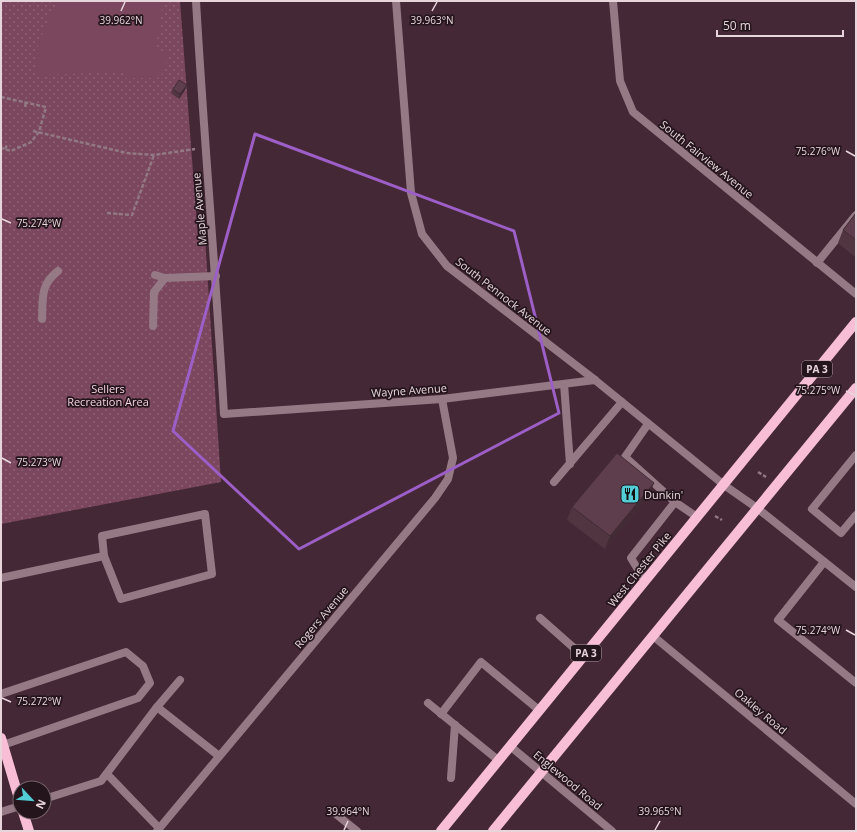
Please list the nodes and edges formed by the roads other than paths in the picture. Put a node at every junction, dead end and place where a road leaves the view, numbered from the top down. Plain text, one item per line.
1 (196, 1) edge
2 (396, 1) edge
3 (613, 1) edge
4 (856, 215) edge
5 (817, 263) junction
6 (58, 271) dead end
7 (155, 275) dead end
8 (216, 276) junction
9 (165, 278) junction
10 (856, 294) edge
11 (42, 319) dead end
12 (856, 322) edge
13 (152, 326) dead end
14 (595, 380) junction
15 (564, 384) junction
16 (856, 388) edge
17 (442, 399) junction
18 (622, 402) junction
19 (224, 414) joint
20 (648, 424) junction
21 (856, 454) edge
22 (570, 464) junction
23 (554, 482) dead end
24 (724, 485) junction
25 (675, 502) junction
26 (757, 508) junction
27 (856, 515) edge
28 (697, 518) junction
29 (104, 556) junction
30 (824, 562) junction
31 (1, 578) edge
32 (645, 581) junction
33 (856, 587) edge
34 (540, 618) dead end
35 (653, 636) junction
36 (583, 656) junction
37 (180, 680) dead end
38 (856, 683) edge
39 (1, 694) edge
40 (428, 703) dead end
41 (158, 707) junction
42 (539, 710) junction
43 (441, 714) junction
44 (454, 725) junction
45 (2, 741) edge
46 (510, 746) junction
47 (219, 756) junction
48 (498, 760) junction
49 (541, 772) junction
50 (107, 774) junction
51 (451, 778) dead end
52 (14, 780) edge
53 (52, 796) edge
54 (856, 804) edge
55 (12, 809) edge
56 (1, 812) edge
57 (337, 815) dead end
58 (26, 820) edge
59 (158, 830) edge
60 (29, 831) edge
61 (357, 831) edge
62 (440, 831) edge
63 (493, 831) edge
64 (612, 831) edge

1 - 8 street, Maple Avenue
2 - 14 street, South Pennock Avenue
3 - 5 street, South Fairview Avenue
4 - 5 street
5 - 10 street, South Fairview Avenue
6 - 11 street
7 - 9 street
8 - 9 street
8 - 19 street, Maple Avenue
9 - 13 street
12 - 24 main road, West Chester Pike / PA 3
14 - 15 street, Wayne Avenue
14 - 18 street, South Pennock Avenue
15 - 17 street, Wayne Avenue
15 - 22 street
16 - 26 main road
17 - 19 street, Wayne Avenue
17 - 47 street, Rogers Avenue
18 - 20 street, South Pennock Avenue
18 - 22 street
20 - 24 street, South Pennock Avenue
20 - 25 street
21 - 27 street
22 - 23 street
24 - 26 street, South Pennock Avenue
24 - 28 main road, West Chester Pike / PA 3
25 - 28 street
25 - 32 street
26 - 30 street, South Pennock Avenue
26 - 35 main road
28 - 32 main road, West Chester Pike / PA 3
29 - 29 street
29 - 31 street
30 - 33 street, South Pennock Avenue
30 - 38 street
32 - 36 main road, West Chester Pike / PA 3
34 - 36 street
35 - 49 main road
35 - 54 street, Oakley Road
36 - 42 main road, West Chester Pike / PA 3
37 - 41 street
39 - 45 street
40 - 43 street
41 - 47 street
41 - 50 street
42 - 43 street
42 - 46 main road, West Chester Pike / PA 3
43 - 44 street
44 - 48 street
44 - 51 street
45 - 52 main road
46 - 48 main road, West Chester Pike / PA 3
46 - 49 street, Englewood Road
47 - 59 street, Rogers Avenue
48 - 62 main road, West Chester Pike / PA 3
49 - 63 main road
49 - 64 street, Englewood Road
50 - 53 street
50 - 59 street
55 - 56 street
57 - 61 street
58 - 60 main road

